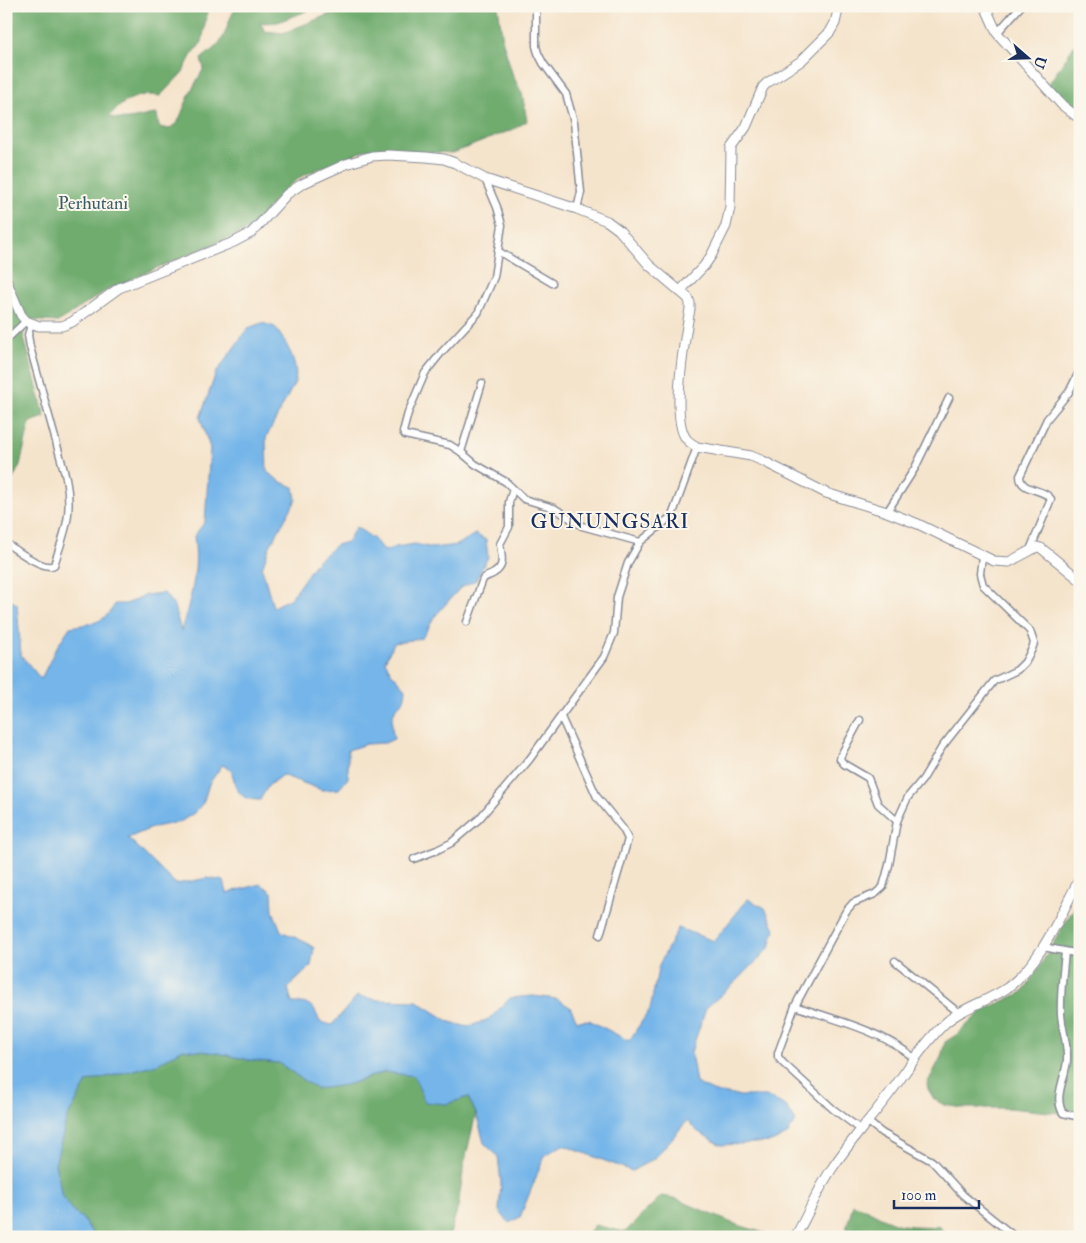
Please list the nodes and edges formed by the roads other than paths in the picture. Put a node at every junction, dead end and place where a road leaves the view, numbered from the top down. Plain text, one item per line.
1 (536, 6) edge
2 (839, 6) edge
3 (985, 6) edge
4 (1021, 6) edge
5 (997, 32) junction
6 (1080, 119) edge
7 (485, 179) junction
8 (577, 209) junction
9 (498, 250) junction
10 (6, 280) edge
11 (552, 283) dead end
12 (680, 291) junction
13 (29, 323) junction
14 (6, 340) edge
15 (1080, 370) edge
16 (482, 383) dead end
17 (948, 398) dead end
18 (697, 447) junction
19 (461, 452) junction
20 (513, 489) junction
21 (887, 512) junction
22 (640, 542) junction
23 (6, 544) edge
24 (1030, 550) junction
25 (982, 556) junction
26 (1080, 580) edge
27 (467, 622) dead end
28 (561, 717) junction
29 (860, 720) dead end
30 (897, 821) junction
31 (414, 859) dead end
32 (1080, 878) edge
33 (600, 935) dead end
34 (1043, 947) junction
35 (1065, 952) junction
36 (1080, 954) edge
37 (895, 961) dead end
38 (795, 1006) junction
39 (959, 1013) junction
40 (914, 1058) junction
41 (1080, 1117) edge
42 (867, 1120) junction
43 (860, 1129) junction
44 (795, 1237) edge
45 (1015, 1237) edge

1 - 8 street
2 - 12 street
3 - 5 street
4 - 5 street
5 - 6 street
7 - 8 street
7 - 9 street
7 - 13 street
8 - 12 street
9 - 11 street
9 - 19 street
10 - 13 street
12 - 18 street
13 - 14 street
13 - 23 street
15 - 24 street
16 - 19 street
17 - 21 street
18 - 21 street
18 - 22 street
19 - 20 street
20 - 22 street
20 - 27 street
21 - 25 street
22 - 28 street
24 - 25 street
24 - 26 street
25 - 30 street
28 - 31 street
28 - 33 street
29 - 30 street
30 - 38 street
32 - 34 street
34 - 35 street
34 - 39 street
35 - 36 street
35 - 41 street
37 - 39 street
38 - 40 street
38 - 43 street
39 - 40 street
40 - 42 street
42 - 43 street
42 - 45 street
43 - 44 street

